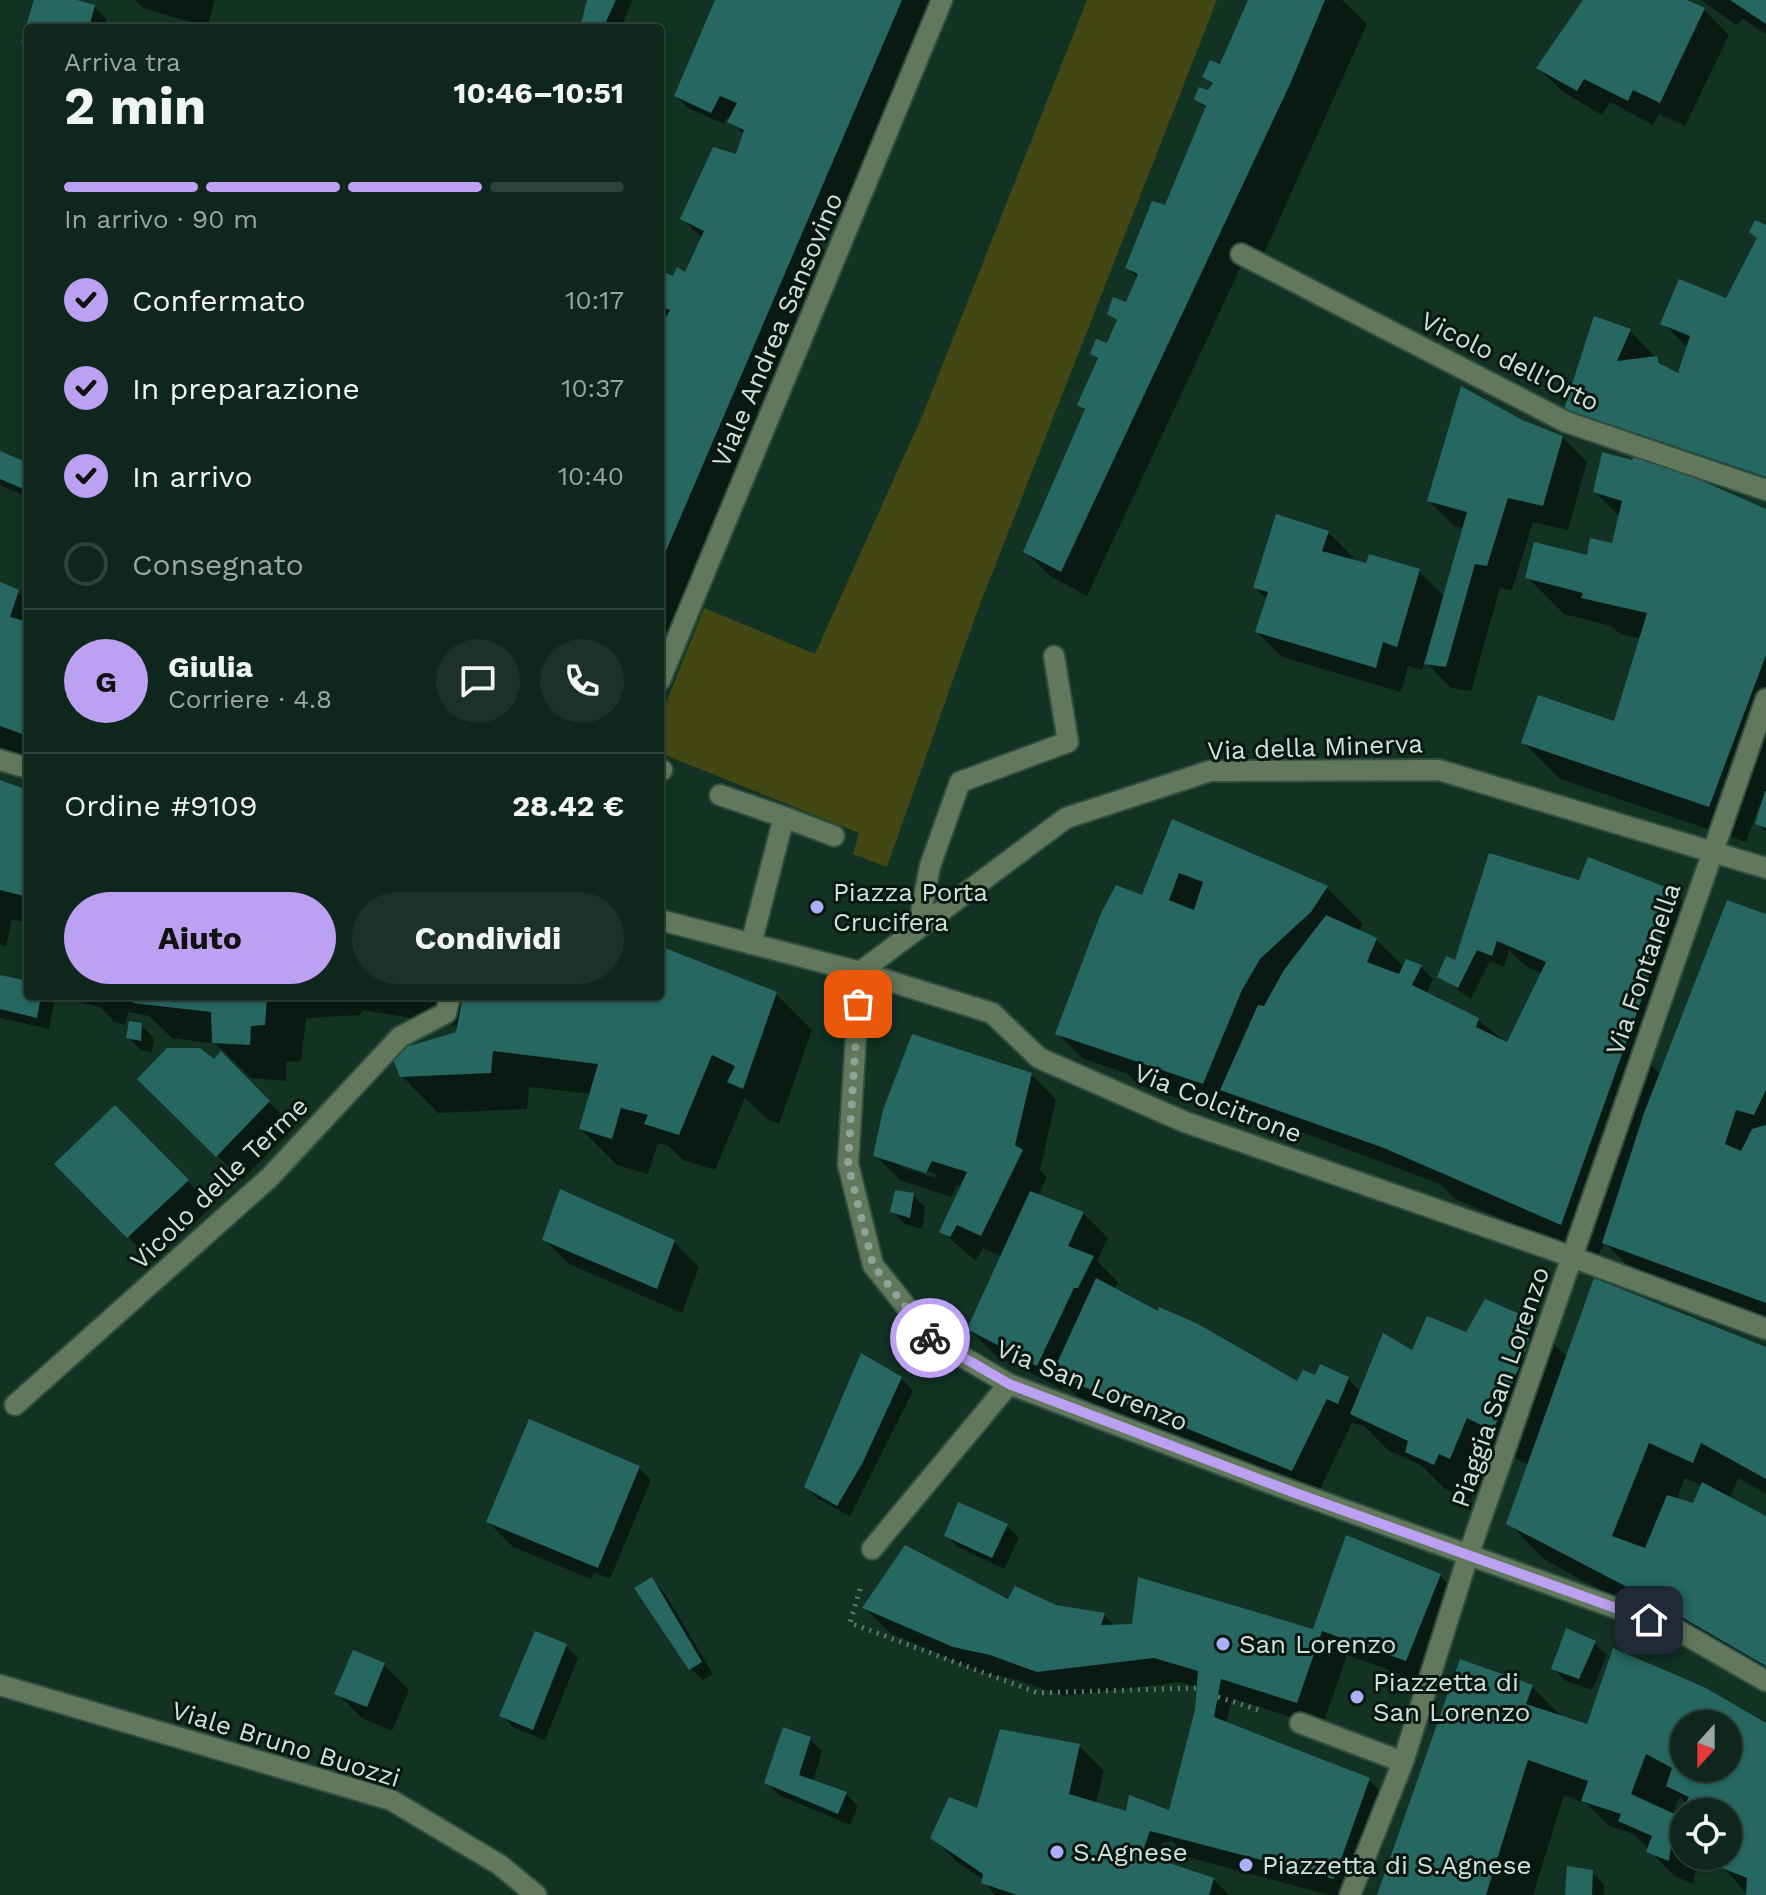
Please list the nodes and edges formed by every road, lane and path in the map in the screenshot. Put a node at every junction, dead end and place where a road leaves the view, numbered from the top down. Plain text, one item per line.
1 (942, 0) edge
2 (1241, 254) dead end
3 (1766, 490) edge
4 (1054, 656) dead end
5 (664, 670) edge
6 (1766, 699) edge
7 (0, 760) edge
8 (24, 767) edge
9 (720, 795) dead end
10 (784, 817) junction
11 (834, 836) dead end
12 (1709, 853) junction
13 (1766, 868) edge
14 (664, 921) edge
15 (918, 929) junction
16 (751, 944) junction
17 (860, 972) junction
18 (449, 1000) edge
19 (1573, 1258) junction
20 (1766, 1329) edge
21 (1009, 1384) junction
22 (15, 1405) dead end
23 (872, 1549) joint
24 (1468, 1556) junction
25 (1766, 1681) edge
26 (0, 1685) edge
27 (1196, 1688) dead end
28 (1300, 1723) dead end
29 (1403, 1762) junction
30 (536, 1895) edge
31 (1350, 1895) edge

1 - 5 street, Viale Andrea Sansovino
2 - 3 street, Vicolo dell'Orto
4 - 15 street
6 - 12 street, Via Fontanella
7 - 8 street
9 - 10 street
10 - 11 street
10 - 16 street
12 - 13 street, Via della Minerva
12 - 15 street, Via della Minerva
12 - 19 street, Via Fontanella
14 - 16 street, Via Colcitrone
15 - 17 street, Via della Minerva
16 - 17 street, Via Colcitrone
17 - 19 street, Via Colcitrone
17 - 21 street, Via San Lorenzo
18 - 22 street, Vicolo delle Terme
19 - 20 street, Via Colcitrone
19 - 24 street, Piaggia San Lorenzo
21 - 23 street
21 - 24 street, Via San Lorenzo
23 - 27 path
24 - 25 street, Via San Lorenzo
24 - 29 street, Piaggia San Lorenzo
26 - 30 street, Viale Bruno Buozzi
28 - 29 street
29 - 31 street, Piaggia San Lorenzo

